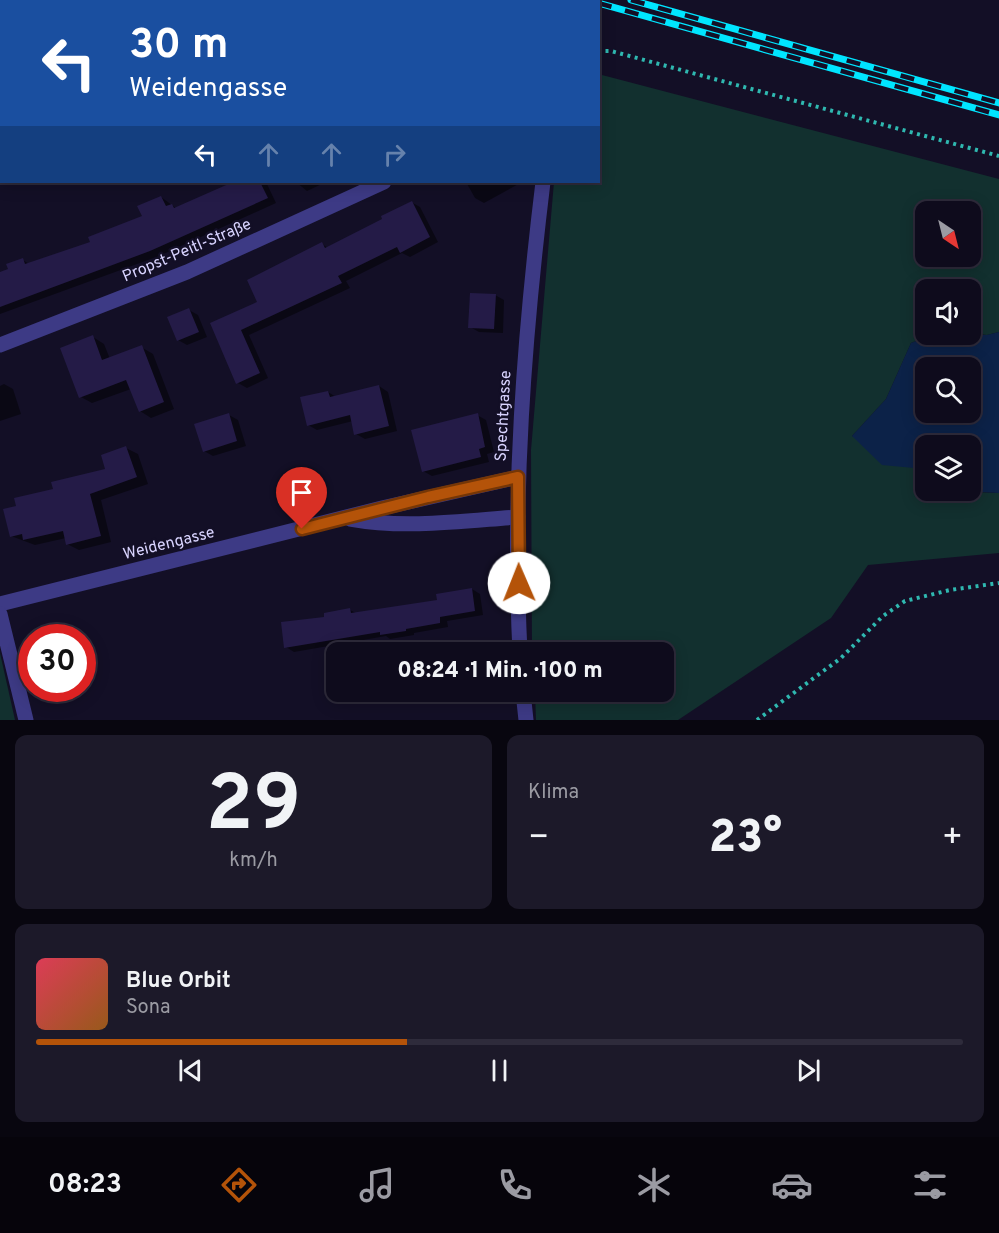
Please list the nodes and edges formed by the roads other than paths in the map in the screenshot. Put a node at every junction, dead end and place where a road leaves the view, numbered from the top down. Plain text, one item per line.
1 (382, 183) edge
2 (543, 183) edge
3 (0, 345) edge
4 (518, 477) junction
5 (518, 517) junction
6 (347, 518) junction
7 (0, 604) edge
8 (0, 614) edge
9 (520, 642) edge
10 (524, 702) edge
11 (26, 720) edge
12 (526, 720) edge

1 - 3 street, Propst-Peitl-Straße
2 - 4 street, Spechtgasse
4 - 5 street, Spechtgasse
4 - 6 street, Weidengasse
5 - 6 street, Weidengasse
5 - 9 street, Spechtgasse
6 - 7 street, Weidengasse
8 - 11 street
10 - 12 street

